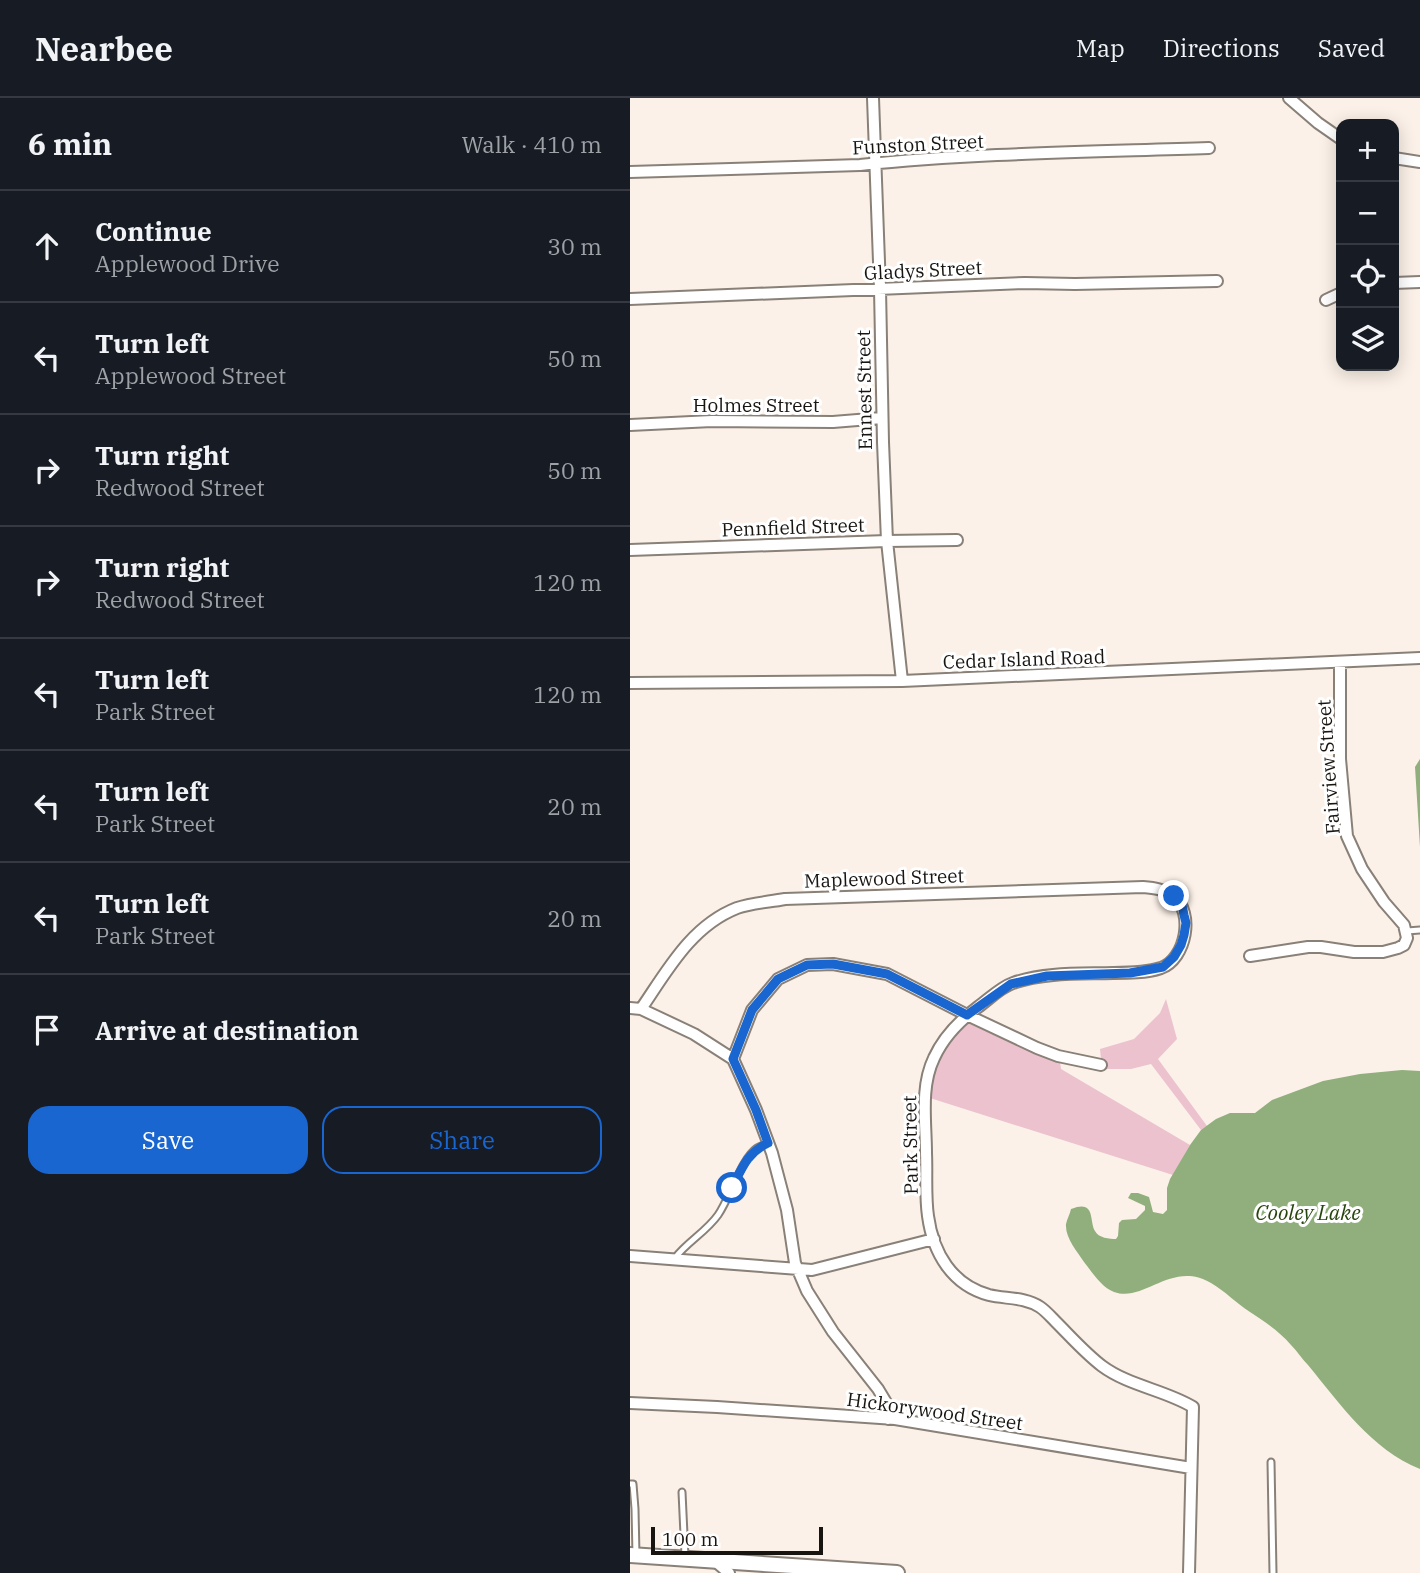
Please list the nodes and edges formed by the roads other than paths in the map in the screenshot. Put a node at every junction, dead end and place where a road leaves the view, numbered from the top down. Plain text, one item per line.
1 (873, 98) edge
2 (1289, 98) edge
3 (1336, 135) edge
4 (1209, 148) dead end
5 (1399, 159) edge
6 (1420, 162) edge
7 (876, 164) junction
8 (630, 172) edge
9 (1217, 281) dead end
10 (1420, 282) edge
11 (1399, 283) edge
12 (880, 289) junction
13 (1336, 295) edge
14 (630, 299) edge
15 (1326, 300) dead end
16 (882, 418) junction
17 (630, 425) edge
18 (957, 540) dead end
19 (887, 541) junction
20 (630, 550) edge
21 (1420, 658) edge
22 (1340, 662) junction
23 (902, 681) junction
24 (630, 684) edge
25 (1174, 896) joint
26 (1420, 930) edge
27 (1407, 935) junction
28 (1250, 956) dead end
29 (636, 1009) edge
30 (967, 1015) junction
31 (733, 1059) junction
32 (1101, 1065) dead end
33 (768, 1143) junction
34 (934, 1239) junction
35 (630, 1256) edge
36 (675, 1258) junction
37 (797, 1268) junction
38 (630, 1403) edge
39 (888, 1419) junction
40 (1271, 1462) dead end
41 (1191, 1468) junction
42 (631, 1484) edge
43 (682, 1492) dead end
44 (633, 1540) edge
45 (633, 1555) edge
46 (685, 1559) junction
47 (715, 1561) junction
48 (729, 1573) edge
49 (897, 1573) edge
50 (1189, 1573) edge
51 (1273, 1573) edge

1 - 7 street, Ennest Street
2 - 3 street
4 - 7 street, Funston Street
5 - 6 street
7 - 8 street, Funston Street
7 - 12 street, Ennest Street
9 - 12 street, Gladys Street
10 - 11 street
12 - 14 street, Gladys Street
12 - 16 street, Ennest Street
13 - 15 street
16 - 17 street, Holmes Street
16 - 19 street, Ennest Street
18 - 19 street, Pennfield Street
19 - 20 street, Pennfield Street
19 - 23 street, Ennest Street
21 - 22 street, Cedar Island Road
22 - 23 street, Cedar Island Road
22 - 27 street, Fairview Street
23 - 24 street, Cedar Island Road
25 - 29 street, Maplewood Street
25 - 30 street, Park Street
26 - 27 lane
27 - 28 street
29 - 31 street
30 - 31 street
30 - 32 street
30 - 34 street, Park Street
31 - 33 street
33 - 36 lane
33 - 37 street
34 - 37 street
34 - 41 street, Park Street
35 - 36 street
36 - 37 street
37 - 39 street
38 - 39 street, Hickorywood Street
39 - 41 street, Hickorywood Street
40 - 51 lane
41 - 50 street
42 - 44 lane
43 - 46 lane
44 - 45 lane
45 - 46 street
46 - 47 street
47 - 48 street
47 - 49 street

